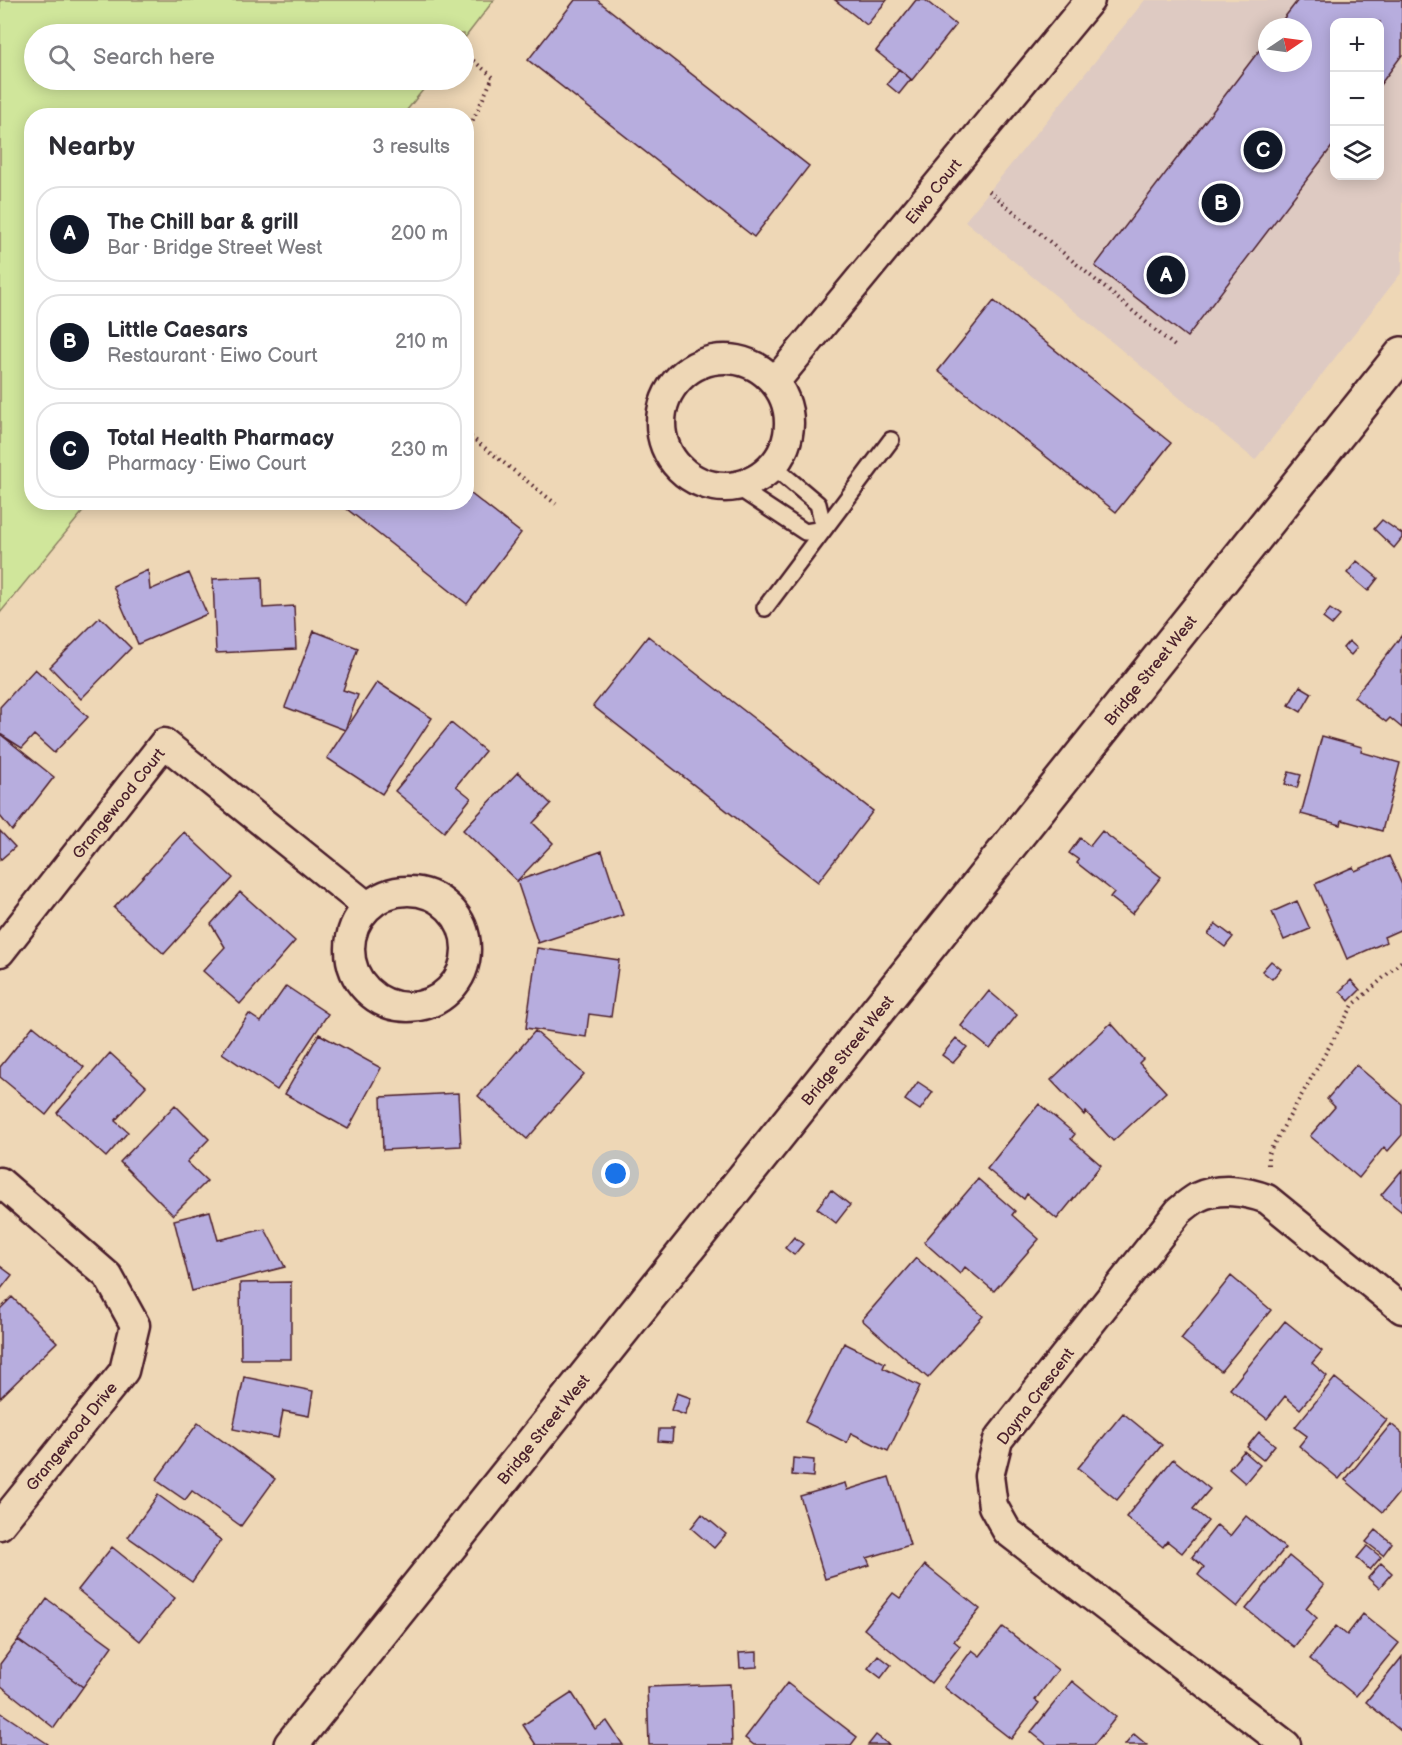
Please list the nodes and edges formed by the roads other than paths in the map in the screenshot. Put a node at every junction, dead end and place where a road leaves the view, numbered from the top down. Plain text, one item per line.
1 (1078, 4) edge
2 (1402, 354) edge
3 (776, 382) junction
4 (891, 440) dead end
5 (773, 466) junction
6 (736, 487) junction
7 (824, 529) junction
8 (765, 608) dead end
9 (368, 907) junction
10 (0, 952) edge
11 (0, 1182) edge
12 (1402, 1309) edge
13 (0, 1525) edge
14 (291, 1745) edge
15 (1286, 1745) edge

1 - 3 street, Eiwo Court
2 - 14 main road, Bridge Street West
3 - 5 street
3 - 6 street
4 - 7 lane
5 - 6 street
5 - 7 lane
6 - 7 lane
7 - 8 lane
9 - 9 street
9 - 10 street, Grangewood Court
11 - 13 street, Grangewood Drive
12 - 15 street, Dayna Crescent

